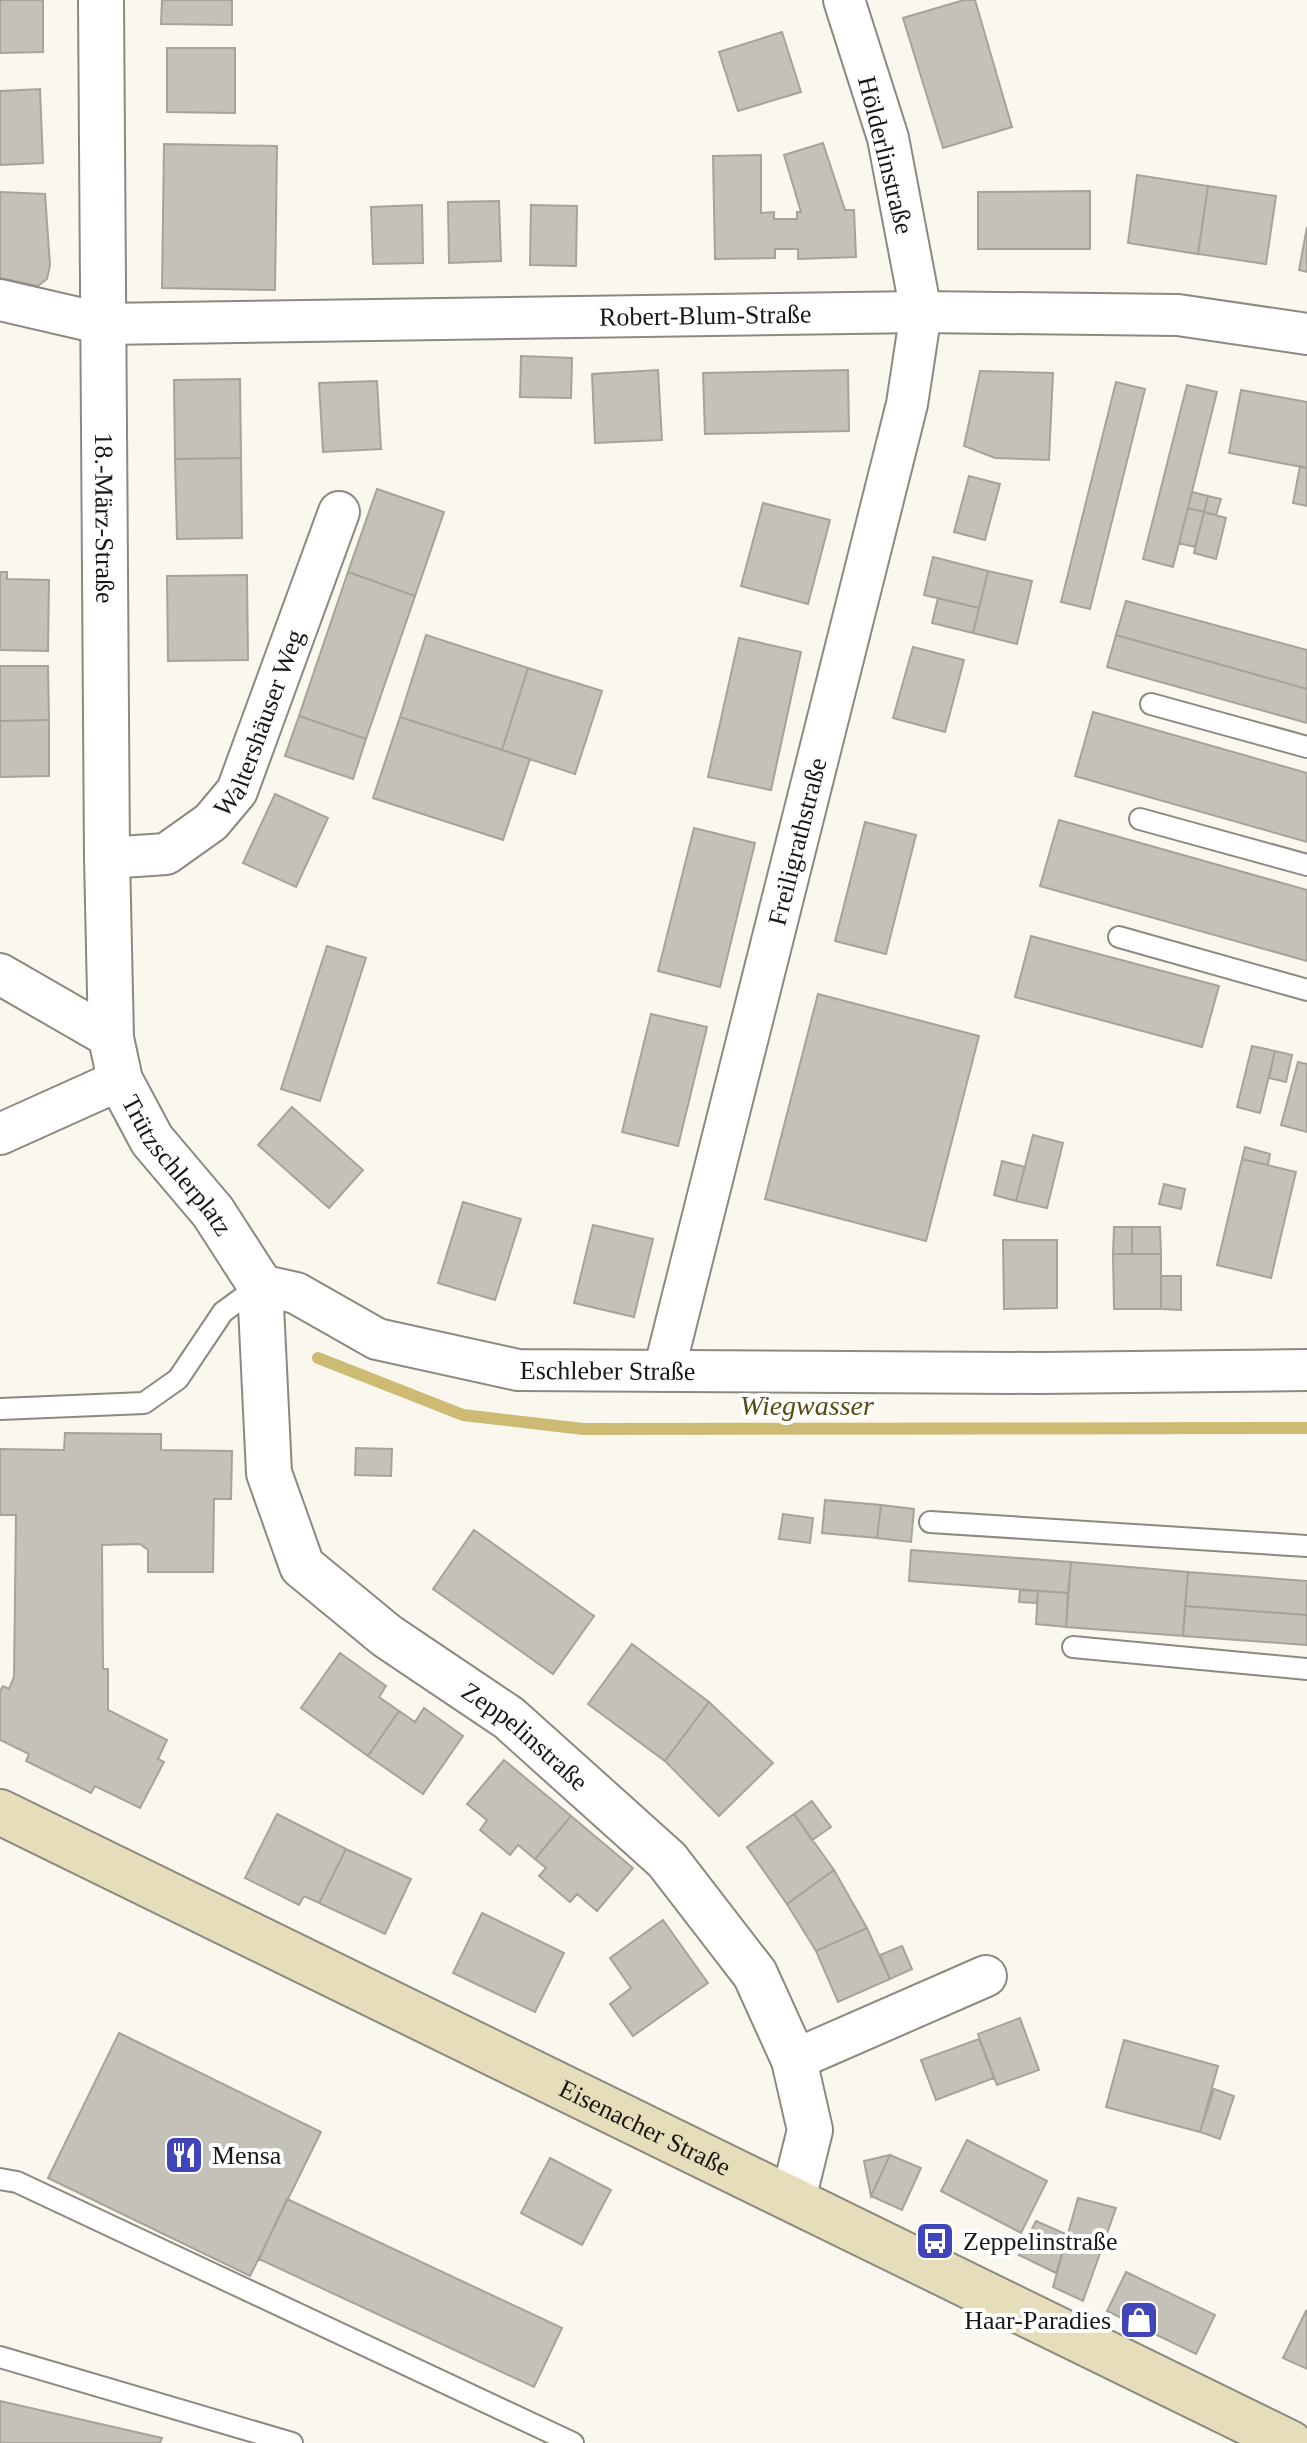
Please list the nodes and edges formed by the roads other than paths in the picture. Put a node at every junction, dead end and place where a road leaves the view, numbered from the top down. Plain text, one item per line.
1 (101, 0) edge
2 (844, 0) edge
3 (0, 300) edge
4 (921, 312) junction
5 (104, 324) junction
6 (1307, 334) edge
7 (339, 512) dead end
8 (1151, 704) dead end
9 (1307, 747) edge
10 (1140, 819) dead end
11 (107, 858) junction
12 (1307, 865) edge
13 (1119, 937) dead end
14 (0, 974) edge
15 (1307, 990) edge
16 (111, 1038) junction
17 (120, 1080) junction
18 (0, 1134) edge
19 (260, 1285) junction
20 (1307, 1370) edge
21 (664, 1371) junction
22 (0, 1409) edge
23 (930, 1522) dead end
24 (1307, 1546) edge
25 (1073, 1647) dead end
26 (1307, 1669) edge
27 (0, 1812) edge
28 (986, 1976) dead end
29 (794, 2060) junction
30 (0, 2179) edge
31 (793, 2199) junction
32 (0, 2357) edge
33 (292, 2443) edge
34 (573, 2443) edge
35 (1290, 2443) edge

1 - 5 street, 18.-März-Straße
2 - 4 street, Hölderlinstraße
3 - 5 street, Robert-Blum-Straße
4 - 5 street, Robert-Blum-Straße
4 - 6 street, Robert-Blum-Straße
4 - 21 street, Freiligrathstraße
5 - 11 street, 18.-März-Straße
7 - 11 street, Waltershäuser Weg
8 - 9 lane
10 - 12 lane
11 - 16 street, 18.-März-Straße
13 - 15 lane
14 - 16 street
16 - 17 street, Trützschlerplatz
17 - 18 street
17 - 19 street, Trützschlerplatz
19 - 21 street, Eschleber Straße
19 - 22 lane
19 - 29 street, Zeppelinstraße
20 - 21 street, Eschleber Straße
23 - 24 lane
25 - 26 lane
27 - 31 main road, Eisenacher Straße
28 - 29 street
29 - 31 street, Zeppelinstraße
30 - 34 lane
31 - 35 main road, Eisenacher Straße
32 - 33 lane

